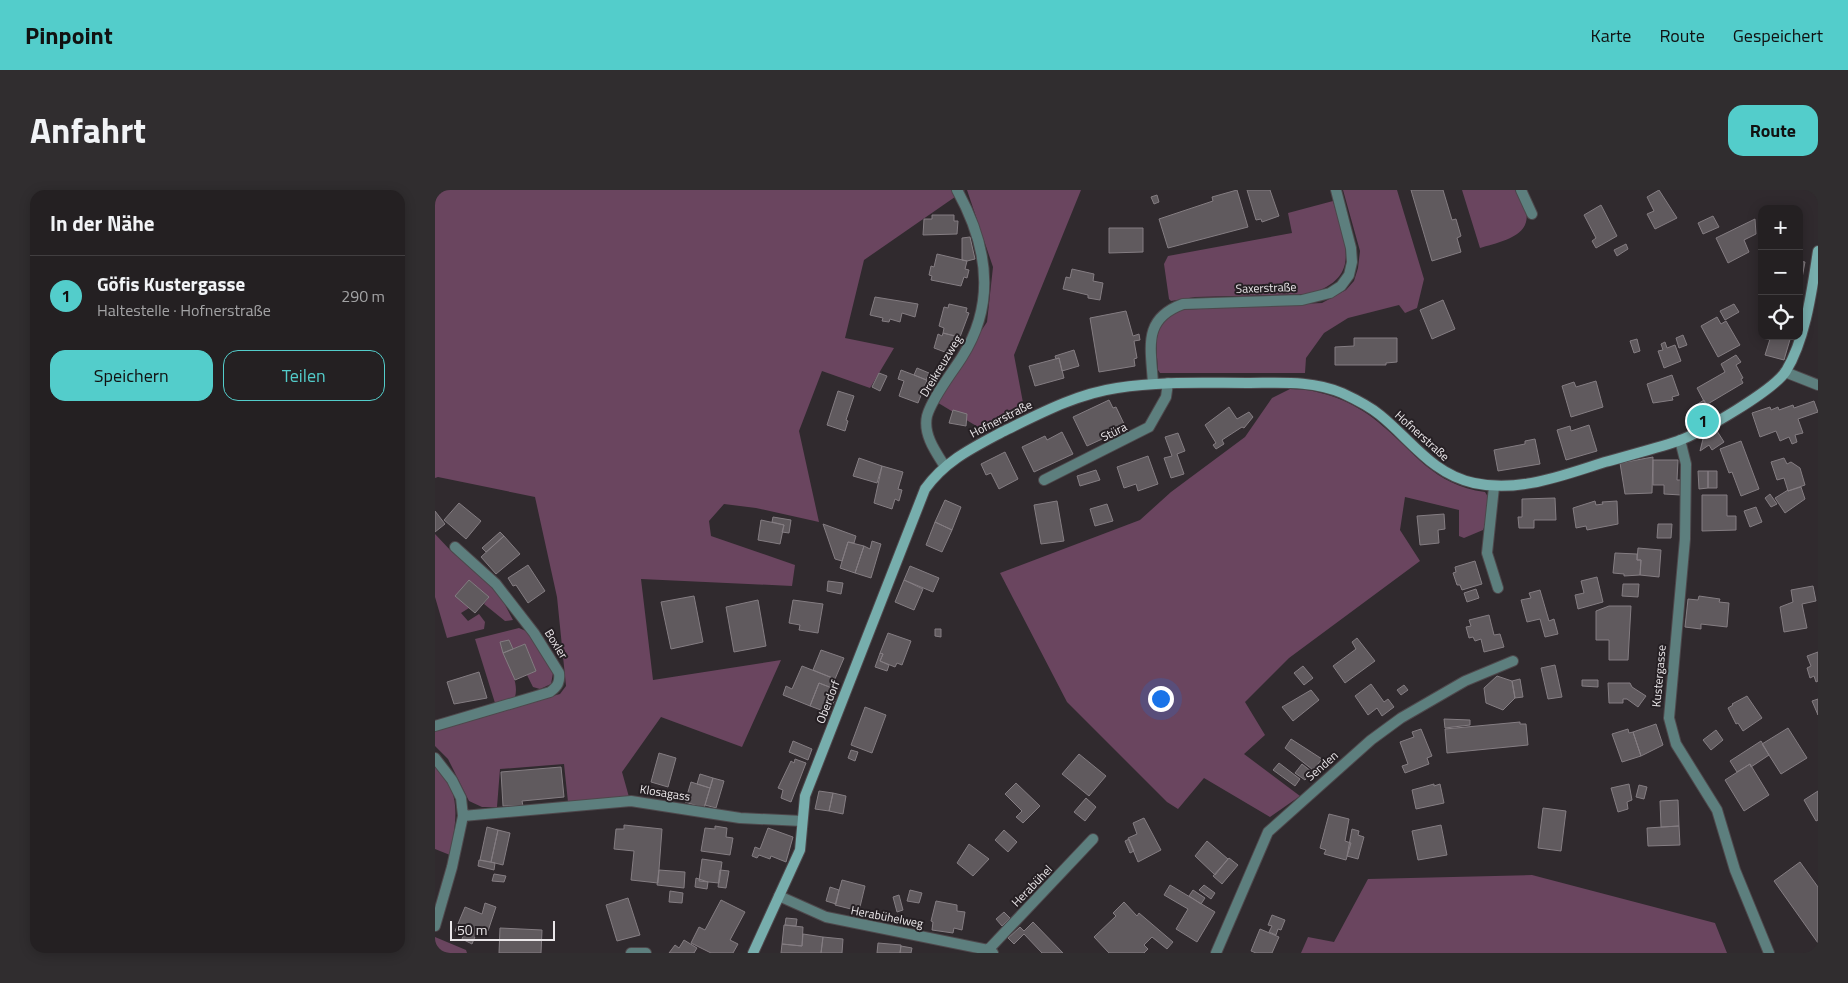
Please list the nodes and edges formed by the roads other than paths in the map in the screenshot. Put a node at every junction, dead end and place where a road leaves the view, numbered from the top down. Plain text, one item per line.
1 (957, 190) edge
2 (1336, 190) edge
3 (1521, 190) edge
4 (1532, 214) dead end
5 (1818, 252) edge
6 (1785, 372) junction
7 (1168, 383) junction
8 (1153, 384) junction
9 (1818, 385) edge
10 (1680, 440) junction
11 (944, 466) junction
12 (1044, 480) dead end
13 (1494, 487) junction
14 (455, 547) dead end
15 (1498, 588) dead end
16 (1513, 661) dead end
17 (435, 726) edge
18 (435, 758) edge
19 (463, 816) junction
20 (802, 820) junction
21 (1093, 839) dead end
22 (779, 896) junction
23 (435, 926) edge
24 (991, 951) edge
25 (631, 953) edge
26 (646, 953) edge
27 (753, 953) edge
28 (1216, 953) edge
29 (1769, 953) edge

1 - 11 street, Dreikreuzweg
2 - 8 street, Saxerstraße
3 - 4 street
5 - 6 main road, Hofnerstraße
6 - 9 street
6 - 10 main road, Hofnerstraße
7 - 8 main road, Hofnerstraße
7 - 12 street, Stüra
7 - 13 main road, Hofnerstraße
8 - 11 main road, Hofnerstraße
10 - 13 main road, Hofnerstraße
10 - 29 street, Kustergasse
11 - 20 main road, Oberdorf
13 - 15 street
14 - 17 street, Boxler
16 - 28 street, Senden
18 - 19 street
19 - 20 street, Klosagass
19 - 23 street
20 - 22 main road, Oberdorf
21 - 24 street, Herabühel
22 - 24 street, Herabühelweg
22 - 27 main road, Oberdorf
25 - 26 street

